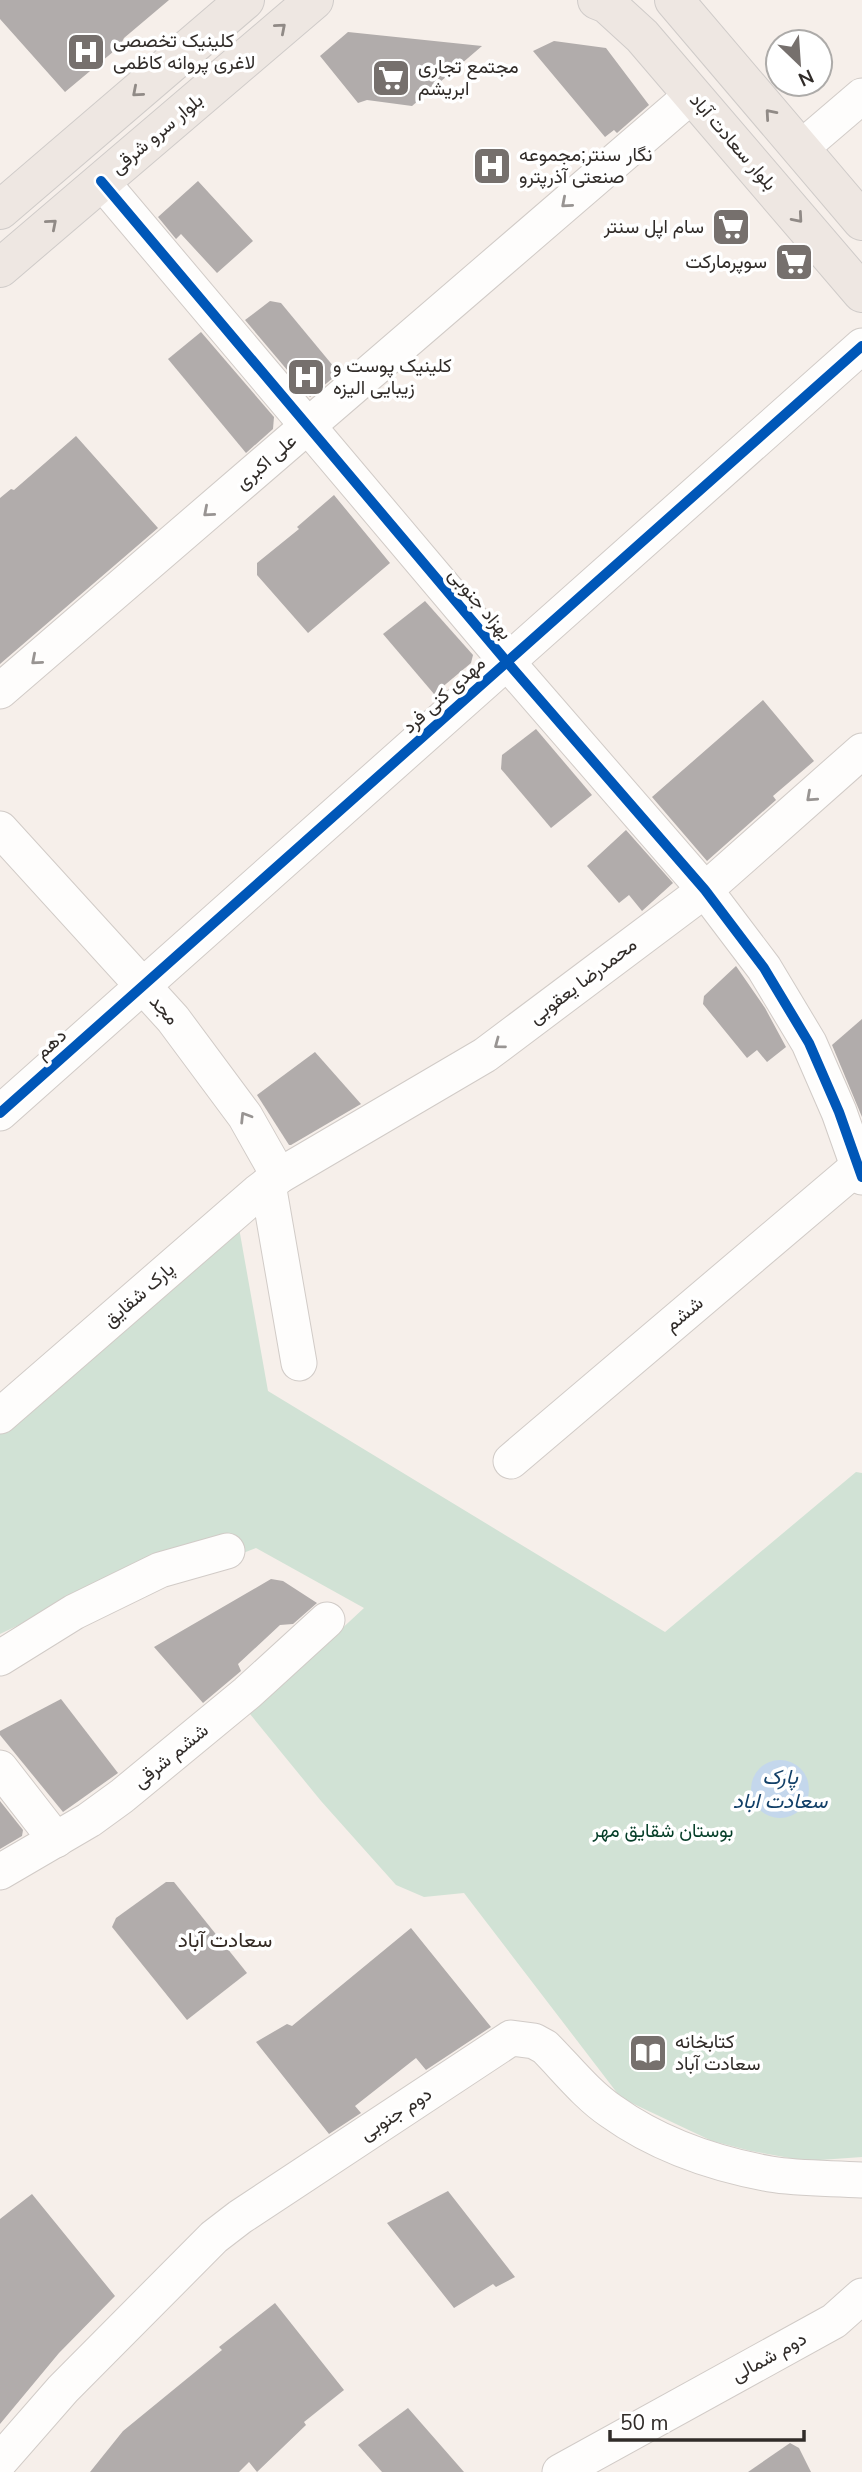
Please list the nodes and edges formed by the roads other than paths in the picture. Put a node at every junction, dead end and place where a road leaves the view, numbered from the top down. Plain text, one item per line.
1 (245, 0) edge
2 (314, 0) edge
3 (597, 0) edge
4 (674, 0) edge
5 (692, 95) junction
6 (862, 96) edge
7 (800, 149) junction
8 (102, 181) junction
9 (0, 210) edge
10 (862, 221) edge
11 (0, 268) edge
12 (862, 293) edge
13 (862, 346) edge
14 (307, 426) junction
15 (507, 662) junction
16 (0, 691) edge
17 (862, 751) edge
18 (0, 829) edge
19 (0, 859) edge
20 (705, 890) junction
21 (134, 993) junction
22 (0, 1113) edge
23 (861, 1169) edge
24 (268, 1184) junction
25 (299, 1363) dead end
26 (0, 1416) edge
27 (510, 1461) dead end
28 (227, 1551) dead end
29 (327, 1620) dead end
30 (0, 1658) edge
31 (0, 1768) edge
32 (56, 1840) junction
33 (0, 1872) edge
34 (862, 2180) edge
35 (862, 2296) edge
36 (0, 2461) edge
37 (560, 2472) edge

1 -> 9 main road
8 -> 2 main road, بلوار سرو شرقی
3 - 5 main road, بلوار سعادت آباد
7 -> 4 main road
5 -> 12 main road, بلوار سعادت آباد
5 -> 14 street, علی اکبری
6 - 7 street
7 - 10 main road
11 -> 8 main road, بلوار سرو شرقی
8 - 14 street, بهزاد جنوبی
13 - 15 street, مهدی کنی فرد
14 - 15 street, بهزاد جنوبی
14 -> 16 street, علی اکبری
15 - 20 street, بهزاد جنوبی
15 - 21 street, مهدی کنی فرد
17 -> 20 street, محمدرضا یعقوبی
18 - 21 street, مجد
19 - 21 street, مجد
20 - 23 street, بهزاد جنوبی
20 -> 24 street, محمدرضا یعقوبی
21 - 22 street, دهم
21 - 24 street, مجد
23 - 27 street, ششم
24 - 25 street, مجد
24 - 26 street, پارک شقایق
28 - 30 street
29 - 32 street, ششم شرقی
31 - 32 street
32 - 33 street, ششم شرقی
34 - 36 street, دوم جنوبی
35 - 37 street, دوم شمالی

